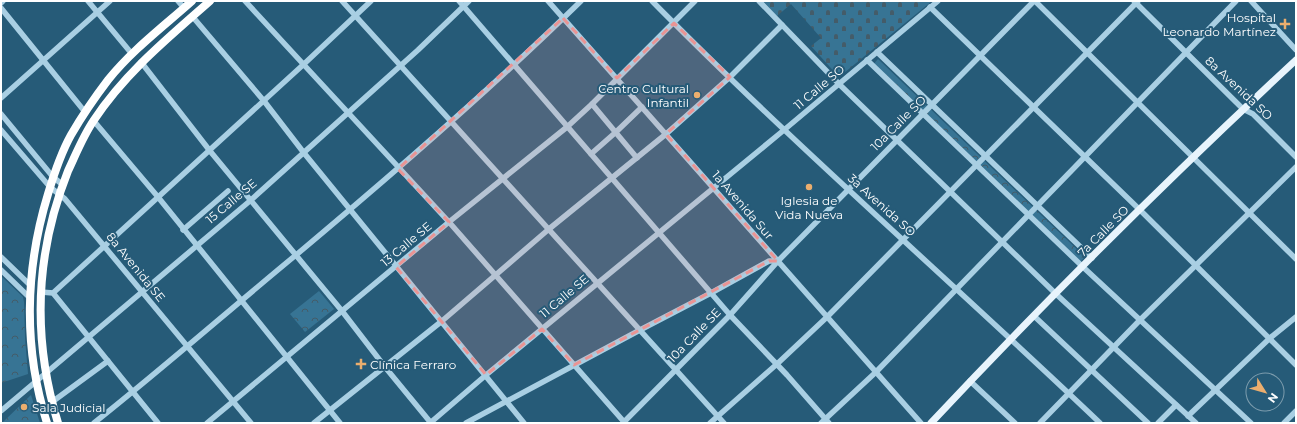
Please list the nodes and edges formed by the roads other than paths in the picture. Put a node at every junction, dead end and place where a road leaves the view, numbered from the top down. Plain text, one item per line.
1 (88, 1) edge
2 (110, 1) edge
3 (178, 1) edge
4 (192, 1) edge
5 (210, 1) edge
6 (245, 1) edge
7 (342, 1) edge
8 (371, 1) edge
9 (460, 1) edge
10 (469, 1) edge
11 (548, 1) edge
12 (581, 1) edge
13 (652, 1) edge
14 (694, 1) edge
15 (759, 1) edge
16 (938, 1) edge
17 (1034, 1) edge
18 (1236, 1) edge
19 (1251, 1) edge
20 (1136, 2) edge
21 (464, 6) junction
22 (930, 7) junction
23 (1, 8) edge
24 (184, 8) junction
25 (98, 12) junction
26 (355, 15) junction
27 (192, 16) junction
28 (563, 18) junction
29 (674, 23) junction
30 (782, 25) junction
31 (1296, 50) edge
32 (877, 52) junction
33 (1087, 53) junction
34 (1186, 53) junction
35 (132, 54) junction
36 (980, 56) junction
37 (44, 60) junction
38 (867, 60) junction
39 (1296, 60) edge
40 (141, 62) junction
41 (304, 64) junction
42 (515, 64) junction
43 (400, 65) junction
44 (730, 77) junction
45 (617, 79) junction
46 (839, 84) junction
47 (1, 98) edge
48 (264, 101) junction
49 (1137, 102) junction
50 (592, 104) junction
51 (932, 105) junction
52 (642, 107) junction
53 (1034, 107) junction
54 (1243, 109) junction
55 (85, 112) junction
56 (347, 113) junction
57 (1, 114) edge
58 (923, 114) junction
59 (93, 120) junction
60 (452, 122) junction
61 (567, 127) junction
62 (1, 130) edge
63 (784, 130) junction
64 (616, 132) junction
65 (666, 134) junction
66 (897, 140) junction
67 (210, 150) junction
68 (304, 153) junction
69 (591, 154) junction
70 (985, 156) junction
71 (1085, 156) junction
72 (1296, 157) edge
73 (637, 158) junction
74 (1193, 158) junction
75 (976, 165) junction
76 (1296, 167) edge
77 (398, 169) junction
78 (53, 177) junction
79 (503, 178) junction
80 (612, 178) junction
81 (63, 185) junction
82 (50, 188) junction
83 (713, 188) junction
84 (848, 190) junction
85 (228, 191) dead end
86 (950, 192) junction
87 (59, 195) junction
88 (158, 197) junction
89 (251, 200) junction
90 (1037, 206) junction
91 (350, 210) junction
92 (1140, 210) junction
93 (1250, 213) junction
94 (1028, 214) junction
95 (449, 222) junction
96 (549, 229) junction
97 (183, 230) junction
98 (659, 232) junction
99 (903, 239) junction
100 (1002, 242) junction
101 (105, 246) junction
102 (196, 246) junction
103 (295, 255) junction
104 (1, 257) edge
105 (1092, 258) junction
106 (1296, 259) edge
107 (778, 261) junction
108 (1196, 265) junction
109 (396, 267) junction
110 (1083, 267) junction
111 (1, 270) edge
112 (497, 275) junction
113 (598, 283) junction
114 (30, 285) junction
115 (956, 288) junction
116 (41, 292) junction
117 (142, 292) junction
118 (53, 293) junction
119 (712, 293) junction
120 (1056, 294) junction
121 (29, 297) junction
122 (242, 301) junction
123 (342, 311) junction
124 (730, 315) junction
125 (1034, 316) junction
126 (827, 317) junction
127 (1296, 317) edge
128 (1140, 320) junction
129 (442, 321) junction
130 (542, 329) junction
131 (640, 330) junction
132 (89, 337) junction
133 (1270, 338) junction
134 (1011, 339) junction
135 (188, 347) junction
136 (1113, 347) junction
137 (287, 356) junction
138 (108, 361) junction
139 (777, 364) junction
140 (574, 365) junction
141 (1296, 365) edge
142 (385, 367) junction
143 (676, 370) junction
144 (1091, 370) junction
145 (876, 372) junction
146 (46, 373) junction
147 (486, 375) junction
148 (36, 381) junction
149 (970, 382) junction
150 (1216, 390) junction
151 (133, 392) junction
152 (1068, 393) junction
153 (507, 401) junction
154 (52, 402) junction
155 (233, 402) junction
156 (1176, 405) junction
157 (330, 410) junction
158 (1, 411) edge
159 (1296, 412) edge
160 (718, 416) junction
161 (1188, 416) junction
162 (825, 422) edge
163 (46, 423) edge
164 (58, 423) edge
165 (94, 423) edge
166 (158, 423) edge
167 (207, 423) edge
168 (251, 423) edge
169 (314, 423) edge
170 (340, 423) edge
171 (431, 423) edge
172 (466, 423) edge
173 (524, 423) edge
174 (624, 423) edge
175 (710, 423) edge
176 (724, 423) edge
177 (921, 423) edge
178 (931, 423) edge
179 (1015, 423) edge
180 (1040, 423) edge
181 (1100, 423) edge
182 (1148, 423) edge
183 (1158, 423) edge
184 (1196, 423) edge
185 (1252, 423) edge
186 (1284, 423) edge

1 - 25 street
2 - 25 street
3 - 24 street
4 - 24 highway
5 - 27 highway
6 - 41 street
7 - 26 street
8 - 26 street
9 - 21 street
10 - 21 street, 15 Calle SE
11 - 28 street, 1a Avenida Sur
12 - 28 street
13 - 29 street, 3a Avenida SO
14 - 29 street, 13 Calle SE
15 - 30 street
16 - 22 street, 11 Calle SO
17 - 33 street
17 - 36 street, 10a Calle SO
18 - 34 street
19 - 31 street
20 - 33 street
20 - 34 street, 8a Avenida SO
21 - 42 street
21 - 43 street, 15 Calle SE
22 - 32 street, 11 Calle SO
22 - 36 street
23 - 37 street
24 - 35 highway
25 - 35 street
25 - 37 street
26 - 41 street
26 - 43 street
27 - 40 highway
27 - 48 street
28 - 42 street
28 - 45 street, 1a Avenida Sur
29 - 44 street, 3a Avenida SO
29 - 45 street, 13 Calle SE
30 - 44 street
30 - 46 street
32 - 38 street, 11 Calle SO
32 - 51 street
33 - 49 street
33 - 53 street
34 - 49 street
34 - 54 street, 8a Avenida SO
35 - 55 highway
36 - 51 street, 10a Calle SO
36 - 53 street
37 - 47 street
37 - 55 street
38 - 46 street, 11 Calle SO
38 - 58 street
39 - 54 main road, 7a Calle SO
40 - 59 highway
40 - 67 street
41 - 48 street
41 - 56 street
42 - 60 street
42 - 61 street
43 - 56 street, 15 Calle SE
43 - 60 street
44 - 63 street, 3a Avenida SO
44 - 65 street
45 - 50 street, 13 Calle SE
45 - 52 street, 1a Avenida Sur
46 - 63 street, 11 Calle SO
46 - 66 street
48 - 67 street
48 - 68 street
49 - 71 street
49 - 74 street
50 - 61 street, 13 Calle SE
50 - 64 street
51 - 58 street, 10a Calle SO
51 - 70 street
52 - 64 street
52 - 65 street, 1a Avenida Sur
53 - 70 street
53 - 71 street
54 - 72 street, 8a Avenida SO
54 - 74 main road, 7a Calle SO
55 - 78 highway
56 - 68 street, 15 Calle SE
56 - 77 street
57 - 78 street
58 - 66 street, 10a Calle SO
58 - 75 street
59 - 81 highway
59 - 88 street
60 - 77 street
60 - 79 street
61 - 69 street
61 - 79 street, 13 Calle SE
62 - 82 street, 8a Avenida SE
63 - 83 street, 11 Calle SO
63 - 84 street, 3a Avenida SO
64 - 69 street
64 - 73 street
65 - 73 street
65 - 83 street, 1a Avenida Sur
66 - 84 street, 10a Calle SO
66 - 86 street
67 - 88 street
67 - 89 street
68 - 89 street, 15 Calle SE
68 - 91 street
69 - 80 street
70 - 75 street
70 - 90 street
71 - 90 street
71 - 92 street
73 - 80 street
74 - 92 main road, 7a Calle SO
74 - 93 street
75 - 86 street
75 - 94 street
76 - 93 street
77 - 91 street
77 - 95 street
78 - 81 street
78 - 82 highway
79 - 95 street, 13 Calle SE
79 - 96 street
80 - 96 street
80 - 98 street
81 - 87 highway
82 - 87 street, 8a Avenida SE
82 - 114 highway
83 - 98 street, 11 Calle SE
83 - 107 street, 1a Avenida Sur
84 - 99 street, 3a Avenida SO
84 - 107 street, 10a Calle SO
85 - 97 street
86 - 99 street
86 - 100 street
87 - 101 street, 8a Avenida SE
87 - 116 highway
88 - 97 street
88 - 101 street
89 - 102 street, 15 Calle SE
89 - 103 street
90 - 94 street
90 - 105 street
91 - 103 street
91 - 109 street
92 - 105 main road, 7a Calle SO
92 - 108 street
93 - 106 street
93 - 108 street
94 - 100 street
94 - 110 street
95 - 109 street, 13 Calle SE
95 - 112 street
96 - 112 street
96 - 113 street
97 - 102 street
98 - 113 street, 11 Calle SE
98 - 119 street
99 - 115 street, 3a Avenida SO
99 - 126 street
100 - 115 street
100 - 120 street
101 - 117 street, 8a Avenida SE
101 - 118 street
102 - 117 street, 15 Calle SE
102 - 122 street
103 - 122 street
103 - 123 street
104 - 114 street
105 - 110 main road, 7a Calle SO
107 - 119 street
107 - 124 street, 10a Calle SE
107 - 126 street, 1a Avenida Sur
108 - 128 street
108 - 133 street
109 - 123 street, 13 Calle SE
109 - 129 street
110 - 120 main road, 7a Calle SO
110 - 128 street
111 - 121 street
112 - 129 street
112 - 130 street
113 - 130 street, 11 Calle SE
113 - 131 street
114 - 121 highway
115 - 134 street, 3a Avenida SO
115 - 145 street
116 - 118 street
116 - 146 highway
117 - 132 street, 15 Calle SE
117 - 135 street, 8a Avenida SE
118 - 132 street
119 - 124 street
119 - 131 street
120 - 125 main road, 7a Calle SO
120 - 136 street
121 - 148 highway
122 - 135 street
122 - 137 street
123 - 137 street, 13 Calle SE
123 - 142 street
124 - 139 street
124 - 143 street, 10a Calle SE
125 - 134 main road, 7a Calle SO
125 - 144 street
126 - 139 street
126 - 145 street, 1a Avenida Sur
127 - 133 street
128 - 136 street
128 - 150 street
129 - 142 street
129 - 147 street
130 - 140 street
130 - 147 street, 11 Calle SE
131 - 140 street
131 - 143 street
132 - 138 street
132 - 146 street, 15 Calle SE
133 - 141 street
133 - 150 street
134 - 149 main road, 7a Calle SO
134 - 152 street, 3a Avenida SO
135 - 151 street
135 - 155 street, 8a Avenida SE
136 - 144 street
136 - 156 street
137 - 155 street, 13 Calle SE
137 - 157 street
138 - 151 street
138 - 154 street
139 - 160 street
139 - 162 street
140 - 153 street
140 - 174 street
142 - 157 street
142 - 171 street
143 - 160 street
143 - 174 street, 10a Calle SE
144 - 152 street
144 - 182 street
145 - 162 street
145 - 177 street, 1a Avenida Sur
146 - 148 street, 15 Calle SE
146 - 154 highway
147 - 153 street
147 - 171 street, 11 Calle SE
148 - 158 street, 15 Calle SE
148 - 163 highway
149 - 178 main road, 7a Calle SO
149 - 179 street
150 - 161 street
150 - 185 street
151 - 165 street
151 - 166 street
152 - 180 street
152 - 181 street, 3a Avenida SO
153 - 172 street
153 - 173 street
154 - 164 highway
155 - 167 street, 13 Calle SE
155 - 168 street, 8a Avenida SE
156 - 161 street
156 - 183 street
157 - 169 street
157 - 170 street
159 - 186 street
160 - 175 street
160 - 176 street
161 - 184 street

